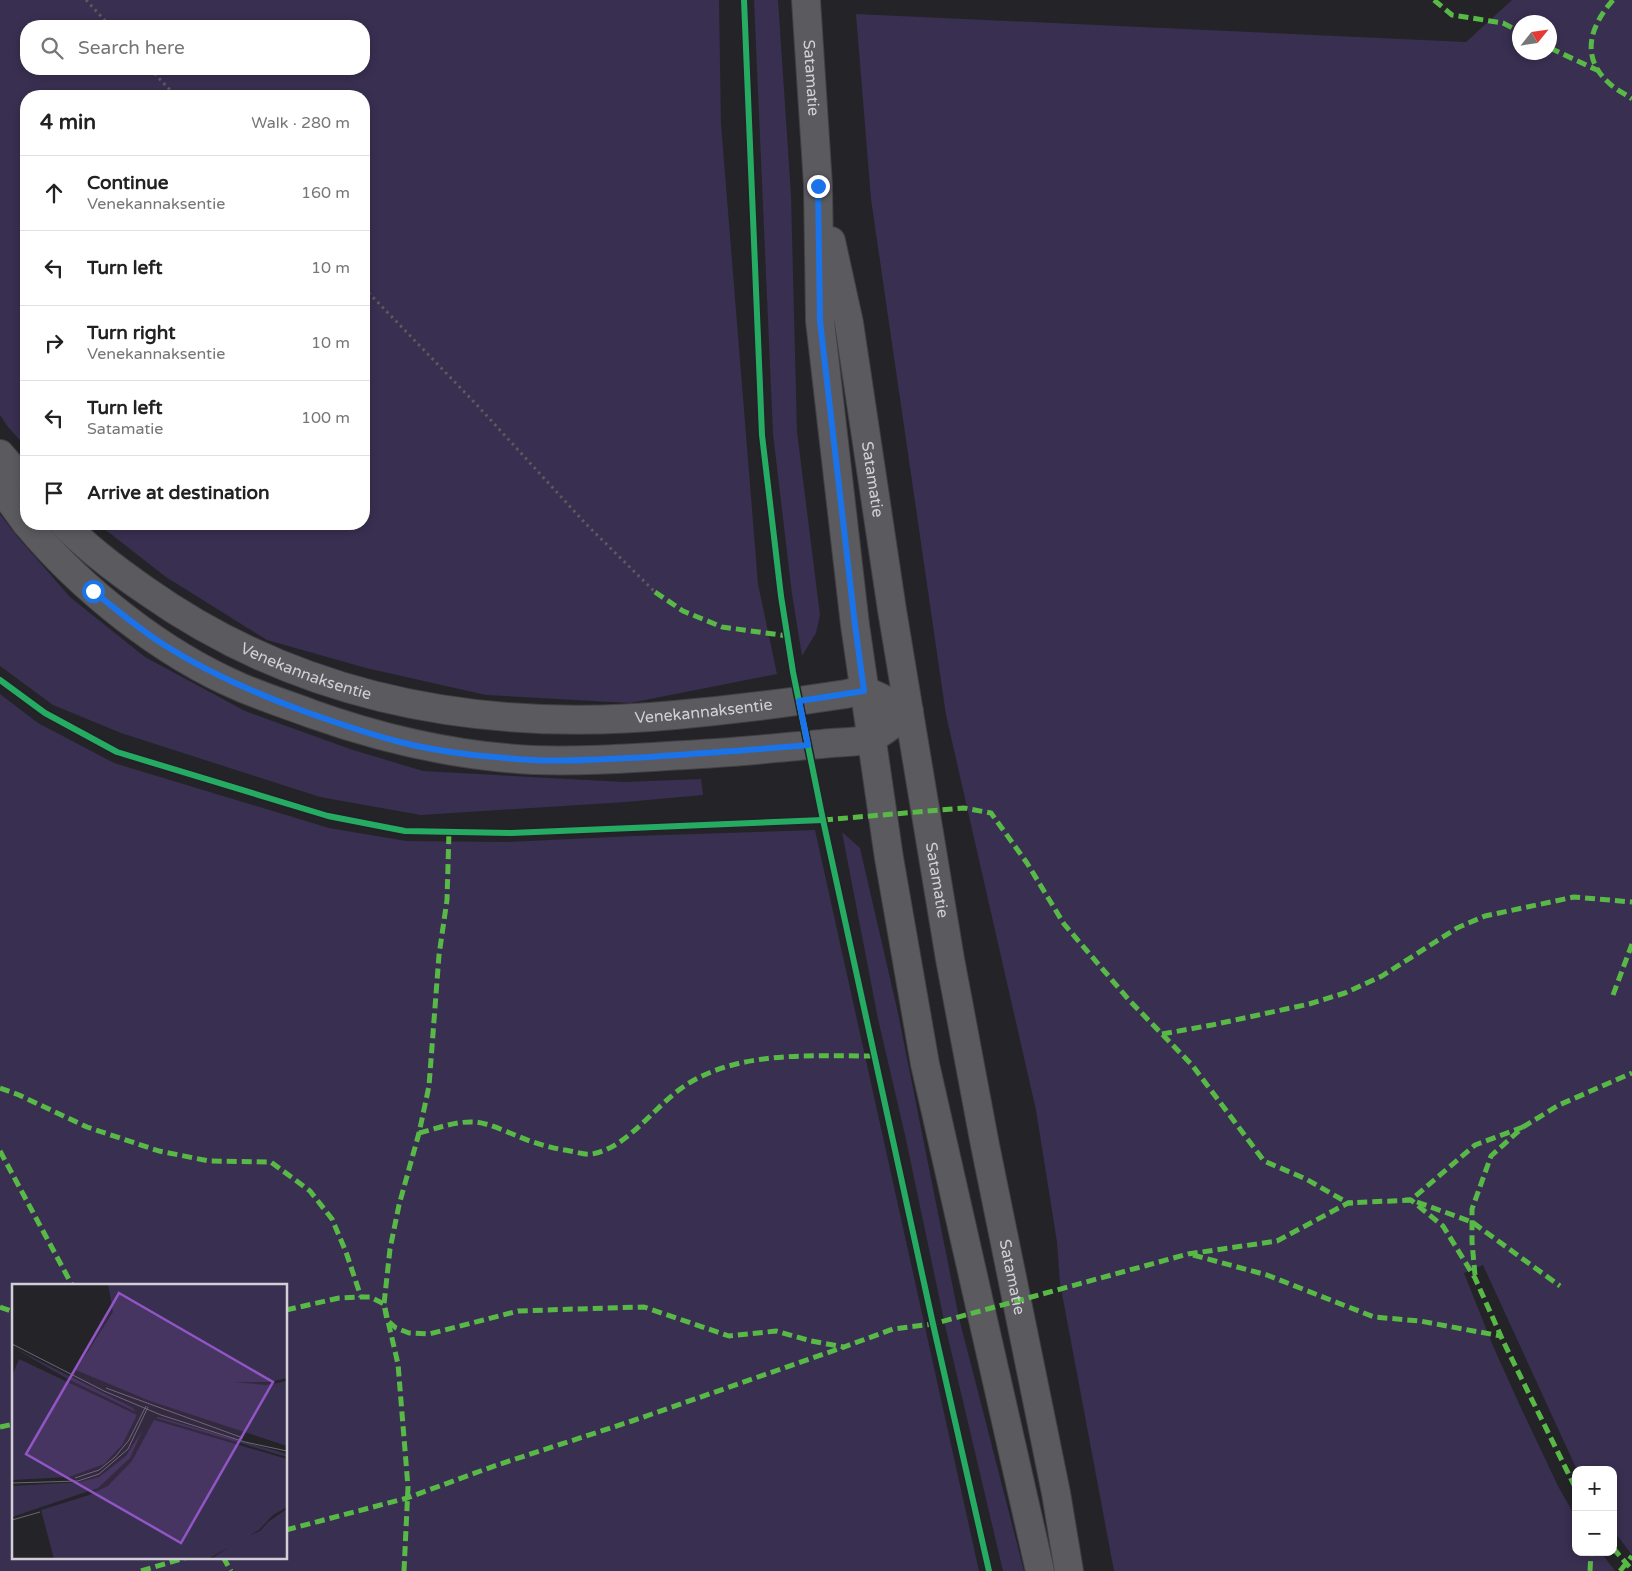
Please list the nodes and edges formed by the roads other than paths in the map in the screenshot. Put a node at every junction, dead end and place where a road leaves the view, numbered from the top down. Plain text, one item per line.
1 (806, 0) edge
2 (818, 186) junction
3 (0, 454) edge
4 (20, 477) edge
5 (0, 487) edge
6 (20, 514) edge
7 (33, 530) edge
8 (71, 530) edge
9 (864, 691) junction
10 (909, 712) junction
11 (871, 739) junction
12 (1040, 1571) edge
13 (1069, 1571) edge

1 - 2 main road, Satamatie
2 - 9 main road, Satamatie
2 - 10 main road, Satamatie
3 - 4 main road
5 - 6 main road
7 - 11 main road
8 - 9 main road, Venekannaksentie
9 - 10 main road
9 - 11 main road, Satamatie
10 - 11 main road
10 - 13 main road, Satamatie
11 - 12 main road, Satamatie

